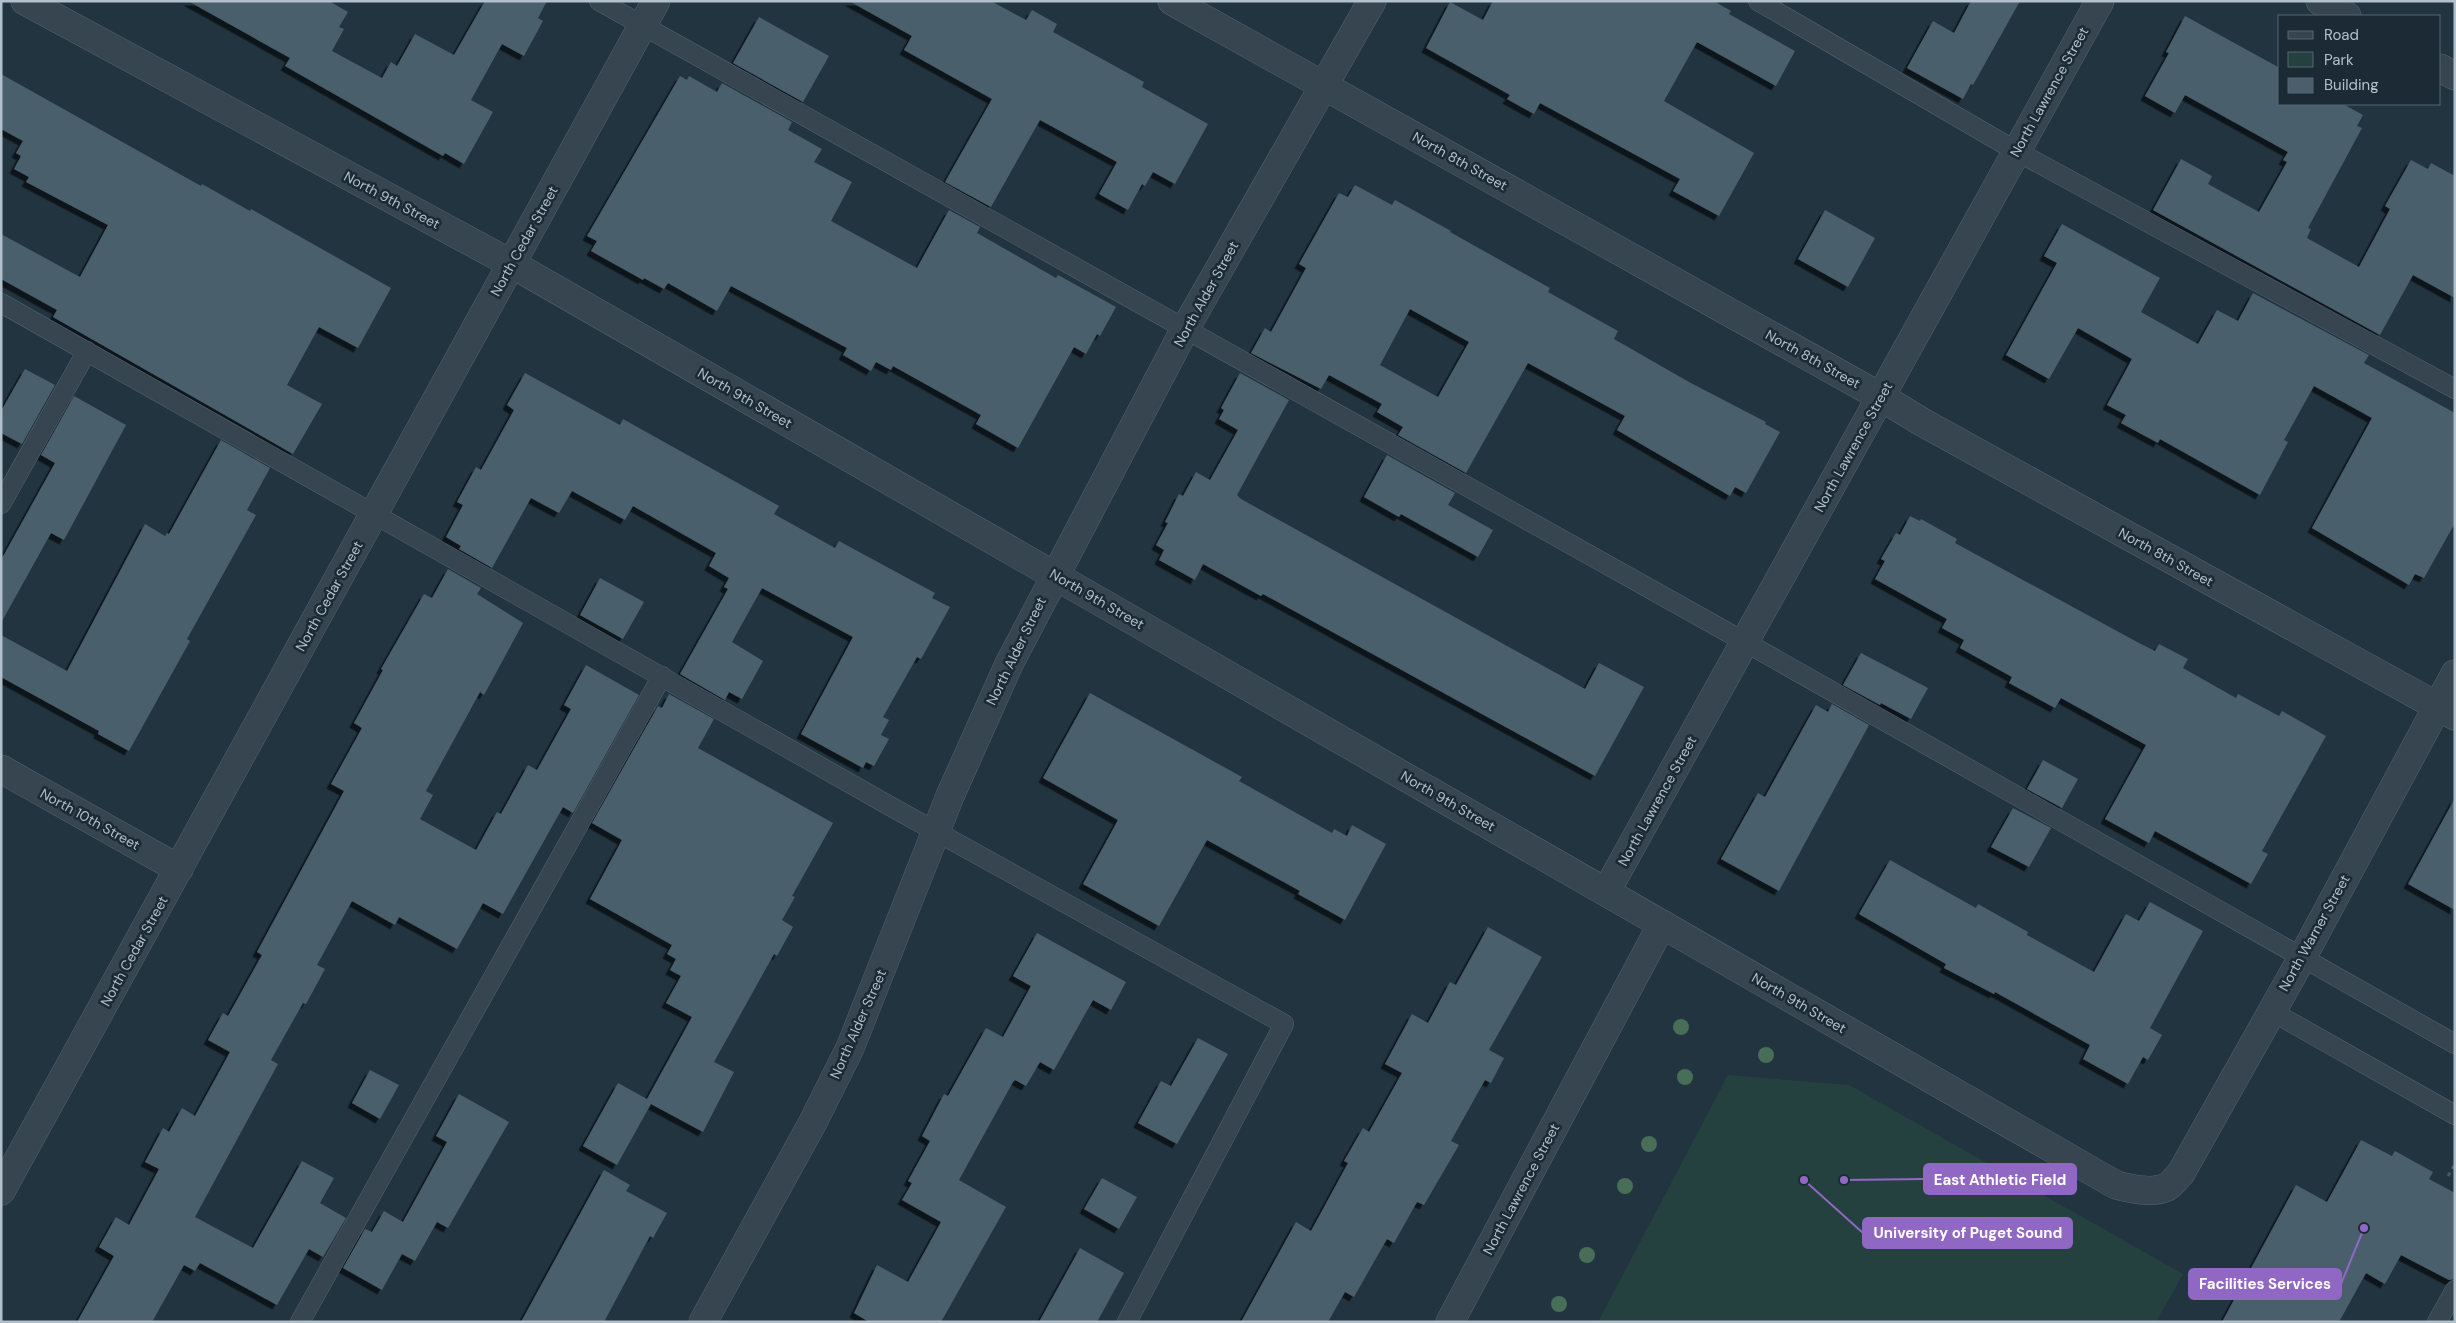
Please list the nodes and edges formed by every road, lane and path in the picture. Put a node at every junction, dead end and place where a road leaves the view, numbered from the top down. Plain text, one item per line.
1 (25, 1) edge
2 (599, 1) edge
3 (656, 1) edge
4 (1172, 1) edge
5 (1372, 1) edge
6 (1758, 1) edge
7 (2100, 1) edge
8 (2320, 1) edge
9 (2345, 15) edge
10 (643, 26) junction
11 (2441, 69) edge
12 (2455, 76) edge
13 (1324, 86) junction
14 (2016, 151) junction
15 (512, 264) junction
16 (1, 303) edge
17 (1185, 329) junction
18 (87, 351) junction
19 (2455, 389) edge
20 (1881, 396) junction
21 (1, 504) edge
22 (374, 513) junction
23 (1054, 575) junction
24 (1745, 642) junction
25 (2455, 674) edge
26 (662, 676) junction
27 (2446, 711) edge
28 (1, 769) edge
29 (937, 832) junction
30 (179, 869) junction
31 (1606, 892) junction
32 (1662, 924) junction
33 (2302, 958) junction
34 (2271, 1011) junction
35 (2455, 1044) edge
36 (2455, 1115) edge
37 (2455, 1164) edge
38 (2448, 1176) dead end
39 (2167, 1187) joint
40 (1, 1191) edge
41 (2455, 1290) edge
42 (300, 1322) edge
43 (703, 1322) edge
44 (1127, 1322) edge
45 (1450, 1322) edge
46 (2437, 1322) edge

1 - 15 street, North 9th Street
2 - 10 lane
3 - 10 street, North Cedar Street
4 - 13 street, North 8th Street
5 - 13 street, North Alder Street
6 - 14 lane
7 - 14 street, North Lawrence Street
8 - 9 street
10 - 15 street, North Cedar Street
10 - 17 lane
11 - 12 street
13 - 17 street, North Alder Street
13 - 20 street, North 8th Street
14 - 19 lane
14 - 20 street, North Lawrence Street
15 - 22 street, North Cedar Street
15 - 23 street, North 9th Street
16 - 18 lane
17 - 23 street, North Alder Street
17 - 24 lane
18 - 21 lane
18 - 22 lane
20 - 24 street, North Lawrence Street
20 - 27 street, North 8th Street
22 - 26 lane
22 - 30 street, North Cedar Street
23 - 29 street, North Alder Street
23 - 31 street, North 9th Street
24 - 31 street, North Lawrence Street
24 - 33 lane
25 - 27 street, North Warner Street
26 - 29 lane
26 - 42 lane
27 - 33 street, North Warner Street
28 - 30 street, North 10th Street
29 - 43 street, North Alder Street
29 - 44 lane
30 - 40 street, North Cedar Street
31 - 32 street, North 9th Street
32 - 39 street, North 9th Street
32 - 45 street, North Lawrence Street
33 - 34 street, North Warner Street
33 - 35 lane
34 - 36 lane
34 - 39 street, North Warner Street
37 - 38 path
41 - 46 lane

